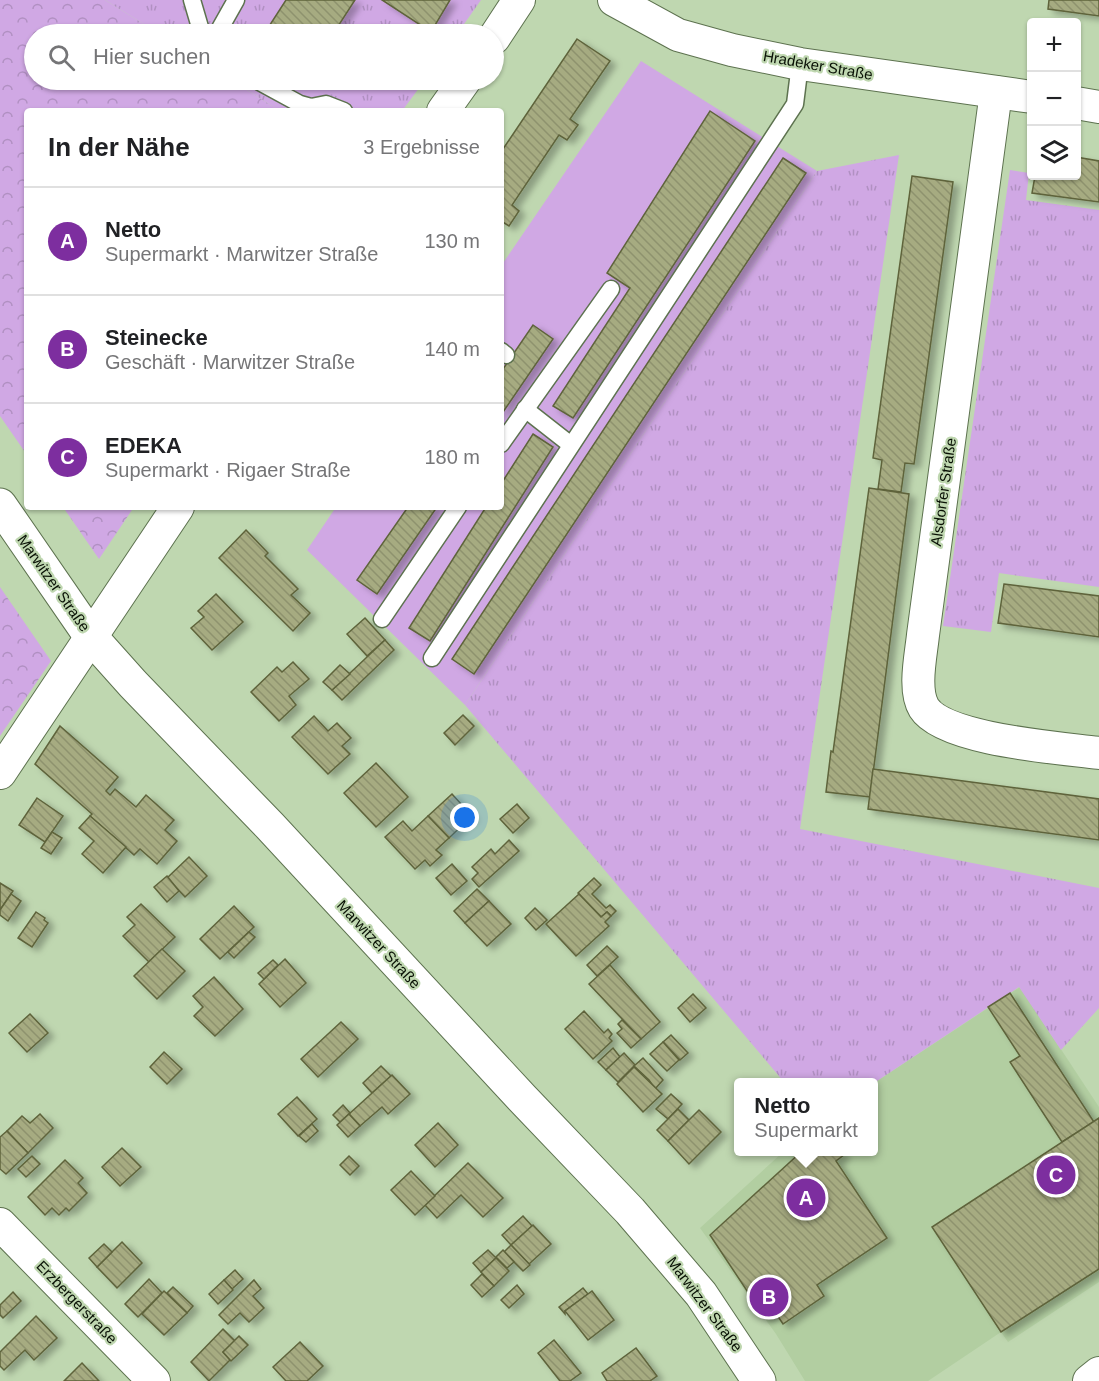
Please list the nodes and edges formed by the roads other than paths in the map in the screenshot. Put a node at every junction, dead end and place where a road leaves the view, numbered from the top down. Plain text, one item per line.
1 (192, 0) edge
2 (236, 0) edge
3 (519, 0) edge
4 (614, 0) edge
5 (199, 24) edge
6 (222, 24) edge
7 (503, 24) edge
8 (800, 64) junction
9 (274, 90) edge
10 (458, 90) edge
11 (996, 92) junction
12 (1027, 96) edge
13 (1081, 104) edge
14 (1099, 106) edge
15 (336, 108) edge
16 (445, 108) edge
17 (611, 289) dead end
18 (525, 409) junction
19 (504, 440) edge
20 (571, 444) junction
21 (0, 505) edge
22 (176, 510) edge
23 (456, 510) edge
24 (382, 619) dead end
25 (92, 637) junction
26 (432, 658) dead end
27 (1099, 753) edge
28 (0, 773) edge
29 (0, 1224) edge
30 (1099, 1373) edge
31 (154, 1381) edge
32 (759, 1381) edge
33 (1089, 1381) edge

1 - 5 lane
2 - 6 lane
3 - 7 street
4 - 8 street, Hradeker Straße
8 - 11 street, Hradeker Straße
8 - 20 lane
9 - 15 lane
10 - 16 street
11 - 12 street, Hradeker Straße
11 - 27 street, Alsdorfer Straße
13 - 14 street
17 - 18 lane
18 - 19 lane
18 - 20 lane
20 - 26 lane
21 - 25 main road, Marwitzer Straße
22 - 25 street
23 - 24 lane
25 - 28 street
25 - 32 main road, Marwitzer Straße
29 - 31 street, Erzbergerstraße
30 - 33 street

